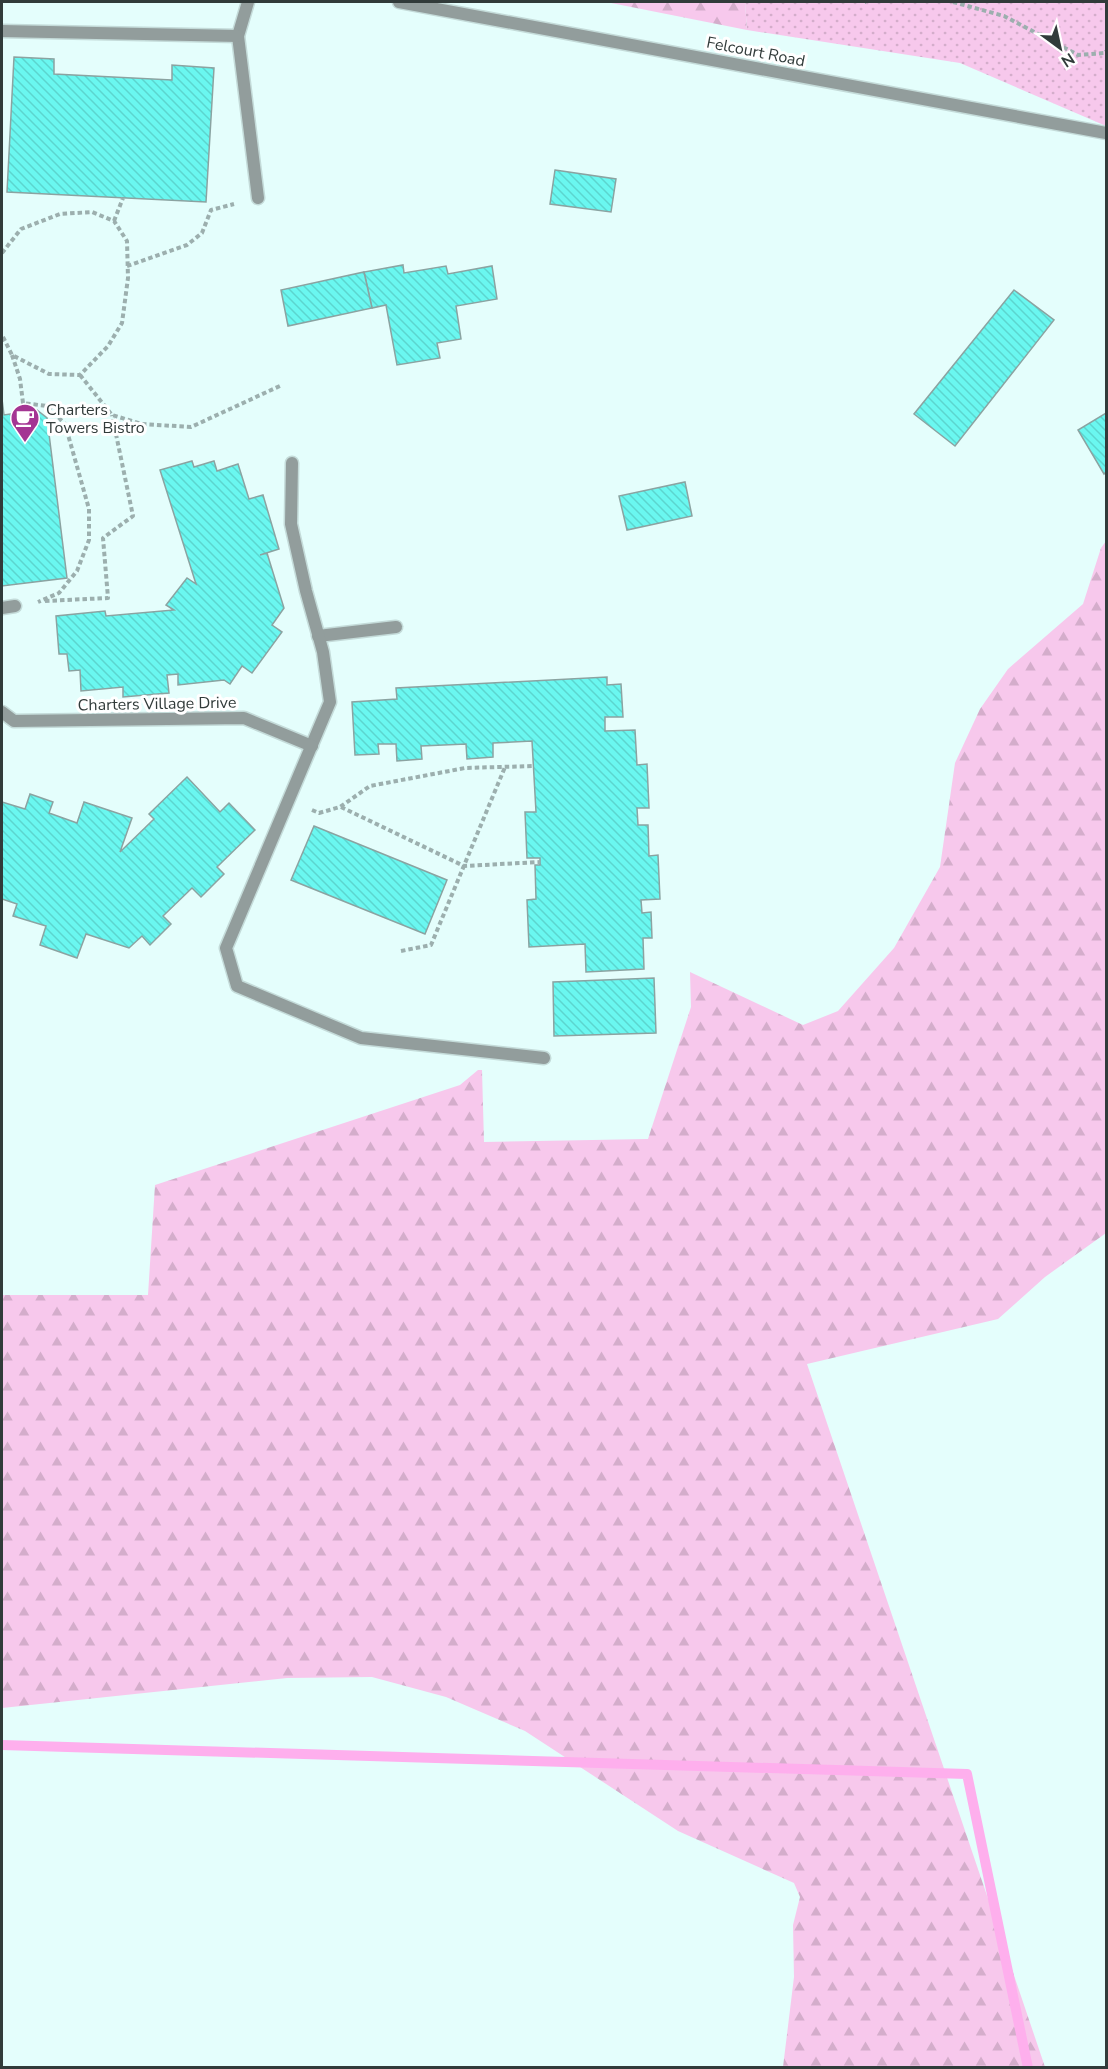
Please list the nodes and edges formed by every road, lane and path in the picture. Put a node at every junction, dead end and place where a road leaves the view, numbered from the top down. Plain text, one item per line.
1 (248, 2) edge
2 (399, 2) edge
3 (953, 2) edge
4 (2, 31) edge
5 (238, 36) junction
6 (1107, 51) edge
7 (1107, 133) edge
8 (123, 198) dead end
9 (258, 198) joint
10 (114, 221) junction
11 (2, 253) edge
12 (127, 266) junction
13 (2, 335) edge
14 (4, 344) edge
15 (12, 355) junction
16 (80, 375) junction
17 (282, 385) dead end
18 (112, 415) junction
19 (292, 463) dead end
20 (40, 602) junction
21 (15, 606) joint
22 (2, 608) edge
23 (396, 627) dead end
24 (318, 636) junction
25 (2, 712) edge
26 (312, 746) junction
27 (534, 766) dead end
28 (505, 767) junction
29 (289, 801) junction
30 (340, 807) junction
31 (540, 862) dead end
32 (464, 866) junction
33 (401, 951) dead end
34 (543, 1058) dead end

1 - 5 street
2 - 7 street, Felcourt Road
3 - 6 path
4 - 5 street
5 - 9 street
8 - 10 path
9 - 12 path
10 - 11 path
10 - 12 path
12 - 16 path
13 - 14 path
14 - 15 path
15 - 16 path
15 - 20 path
16 - 18 path
17 - 18 path
18 - 20 path
19 - 24 street
20 - 21 path
21 - 22 street
23 - 24 street
24 - 26 street
25 - 26 street, Charters Village Drive
26 - 29 street
27 - 28 path
28 - 30 path
28 - 32 path
29 - 30 path
29 - 34 street
30 - 32 path
31 - 32 path
32 - 33 path

